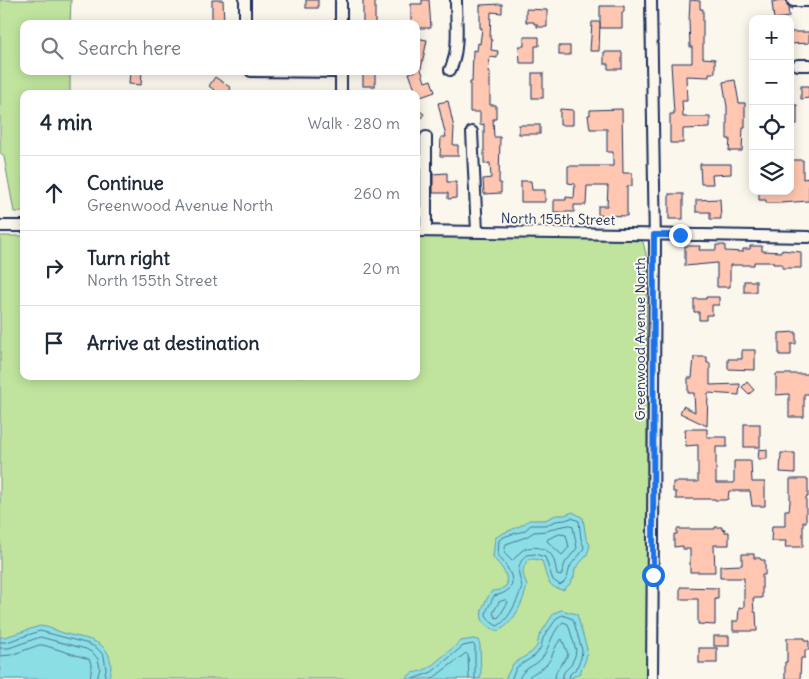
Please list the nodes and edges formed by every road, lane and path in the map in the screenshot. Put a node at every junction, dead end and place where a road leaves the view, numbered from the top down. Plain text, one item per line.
1 (245, 0) edge
2 (341, 0) edge
3 (456, 0) edge
4 (651, 0) edge
5 (793, 1) edge
6 (809, 1) edge
7 (245, 20) edge
8 (341, 20) edge
9 (450, 70) dead end
10 (341, 75) edge
11 (341, 90) edge
12 (472, 132) dead end
13 (426, 137) dead end
14 (0, 226) edge
15 (20, 226) edge
16 (421, 231) edge
17 (477, 231) junction
18 (654, 235) junction
19 (809, 237) edge
20 (652, 679) edge

1 - 7 street
2 - 8 street
3 - 9 street
4 - 18 street, Greenwood Avenue North
5 - 6 street
10 - 11 street
12 - 17 street
13 - 16 street
14 - 15 street
16 - 17 street, North 155th Street
17 - 18 street, North 155th Street
18 - 19 street, North 155th Street
18 - 20 street, Greenwood Avenue North

